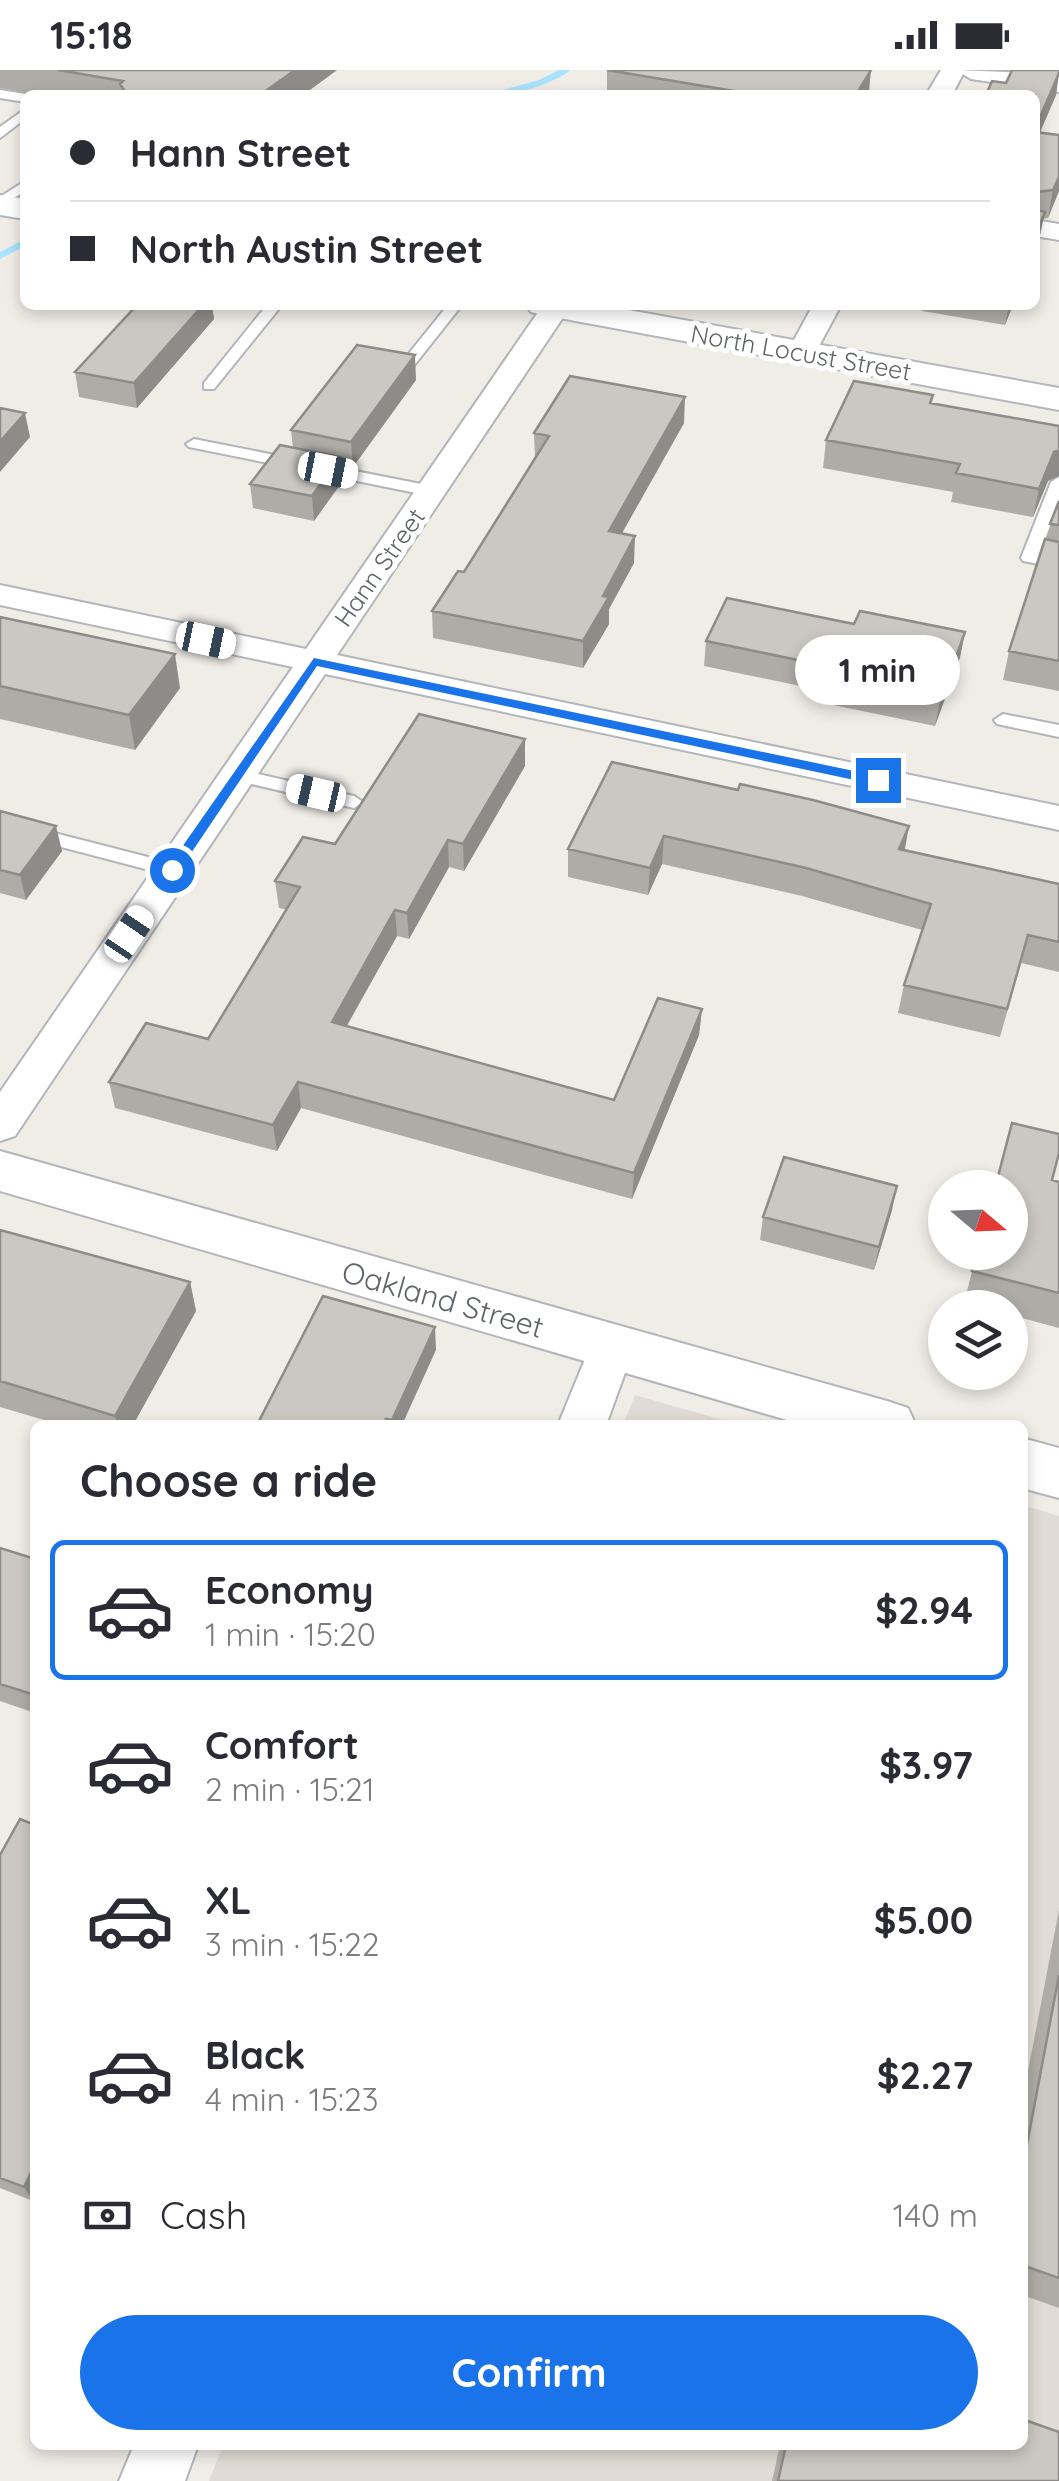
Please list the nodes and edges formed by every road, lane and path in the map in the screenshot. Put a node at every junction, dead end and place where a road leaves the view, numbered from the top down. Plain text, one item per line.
1 (971, 70) edge
2 (1059, 83) edge
3 (20, 117) edge
4 (0, 134) edge
5 (20, 189) edge
6 (0, 204) edge
7 (272, 310) edge
8 (451, 310) edge
9 (546, 310) edge
10 (571, 310) edge
11 (824, 310) edge
12 (802, 353) junction
13 (407, 365) edge
14 (209, 386) dead end
15 (1059, 398) edge
16 (194, 444) dead end
17 (1059, 482) edge
18 (432, 491) junction
19 (1059, 563) edge
20 (0, 594) edge
21 (314, 662) junction
22 (1003, 720) dead end
23 (1059, 732) edge
24 (236, 775) junction
25 (354, 802) dead end
26 (1059, 818) edge
27 (0, 825) edge
28 (172, 870) junction
29 (0, 1125) edge
30 (0, 1171) edge
31 (611, 1348) junction
32 (584, 1420) edge
33 (869, 1420) edge
34 (1028, 1465) edge
35 (1059, 1473) edge
36 (164, 2450) edge
37 (152, 2481) edge

1 - 2 main road
3 - 4 lane
5 - 6 lane
7 - 14 lane
8 - 13 lane
9 - 18 street, Hann Street
10 - 12 main road, North Locust Street
11 - 12 street
12 - 15 main road, North Locust Street
16 - 18 lane
17 - 19 lane
18 - 21 street, Hann Street
20 - 21 street
21 - 24 street, Hann Street
21 - 26 street
22 - 23 lane
24 - 25 lane
24 - 28 street, Hann Street
27 - 28 lane
28 - 29 street, Hann Street
30 - 31 main road, Oakland Street
31 - 32 street
31 - 33 main road, Oakland Street
34 - 35 main road
36 - 37 street

